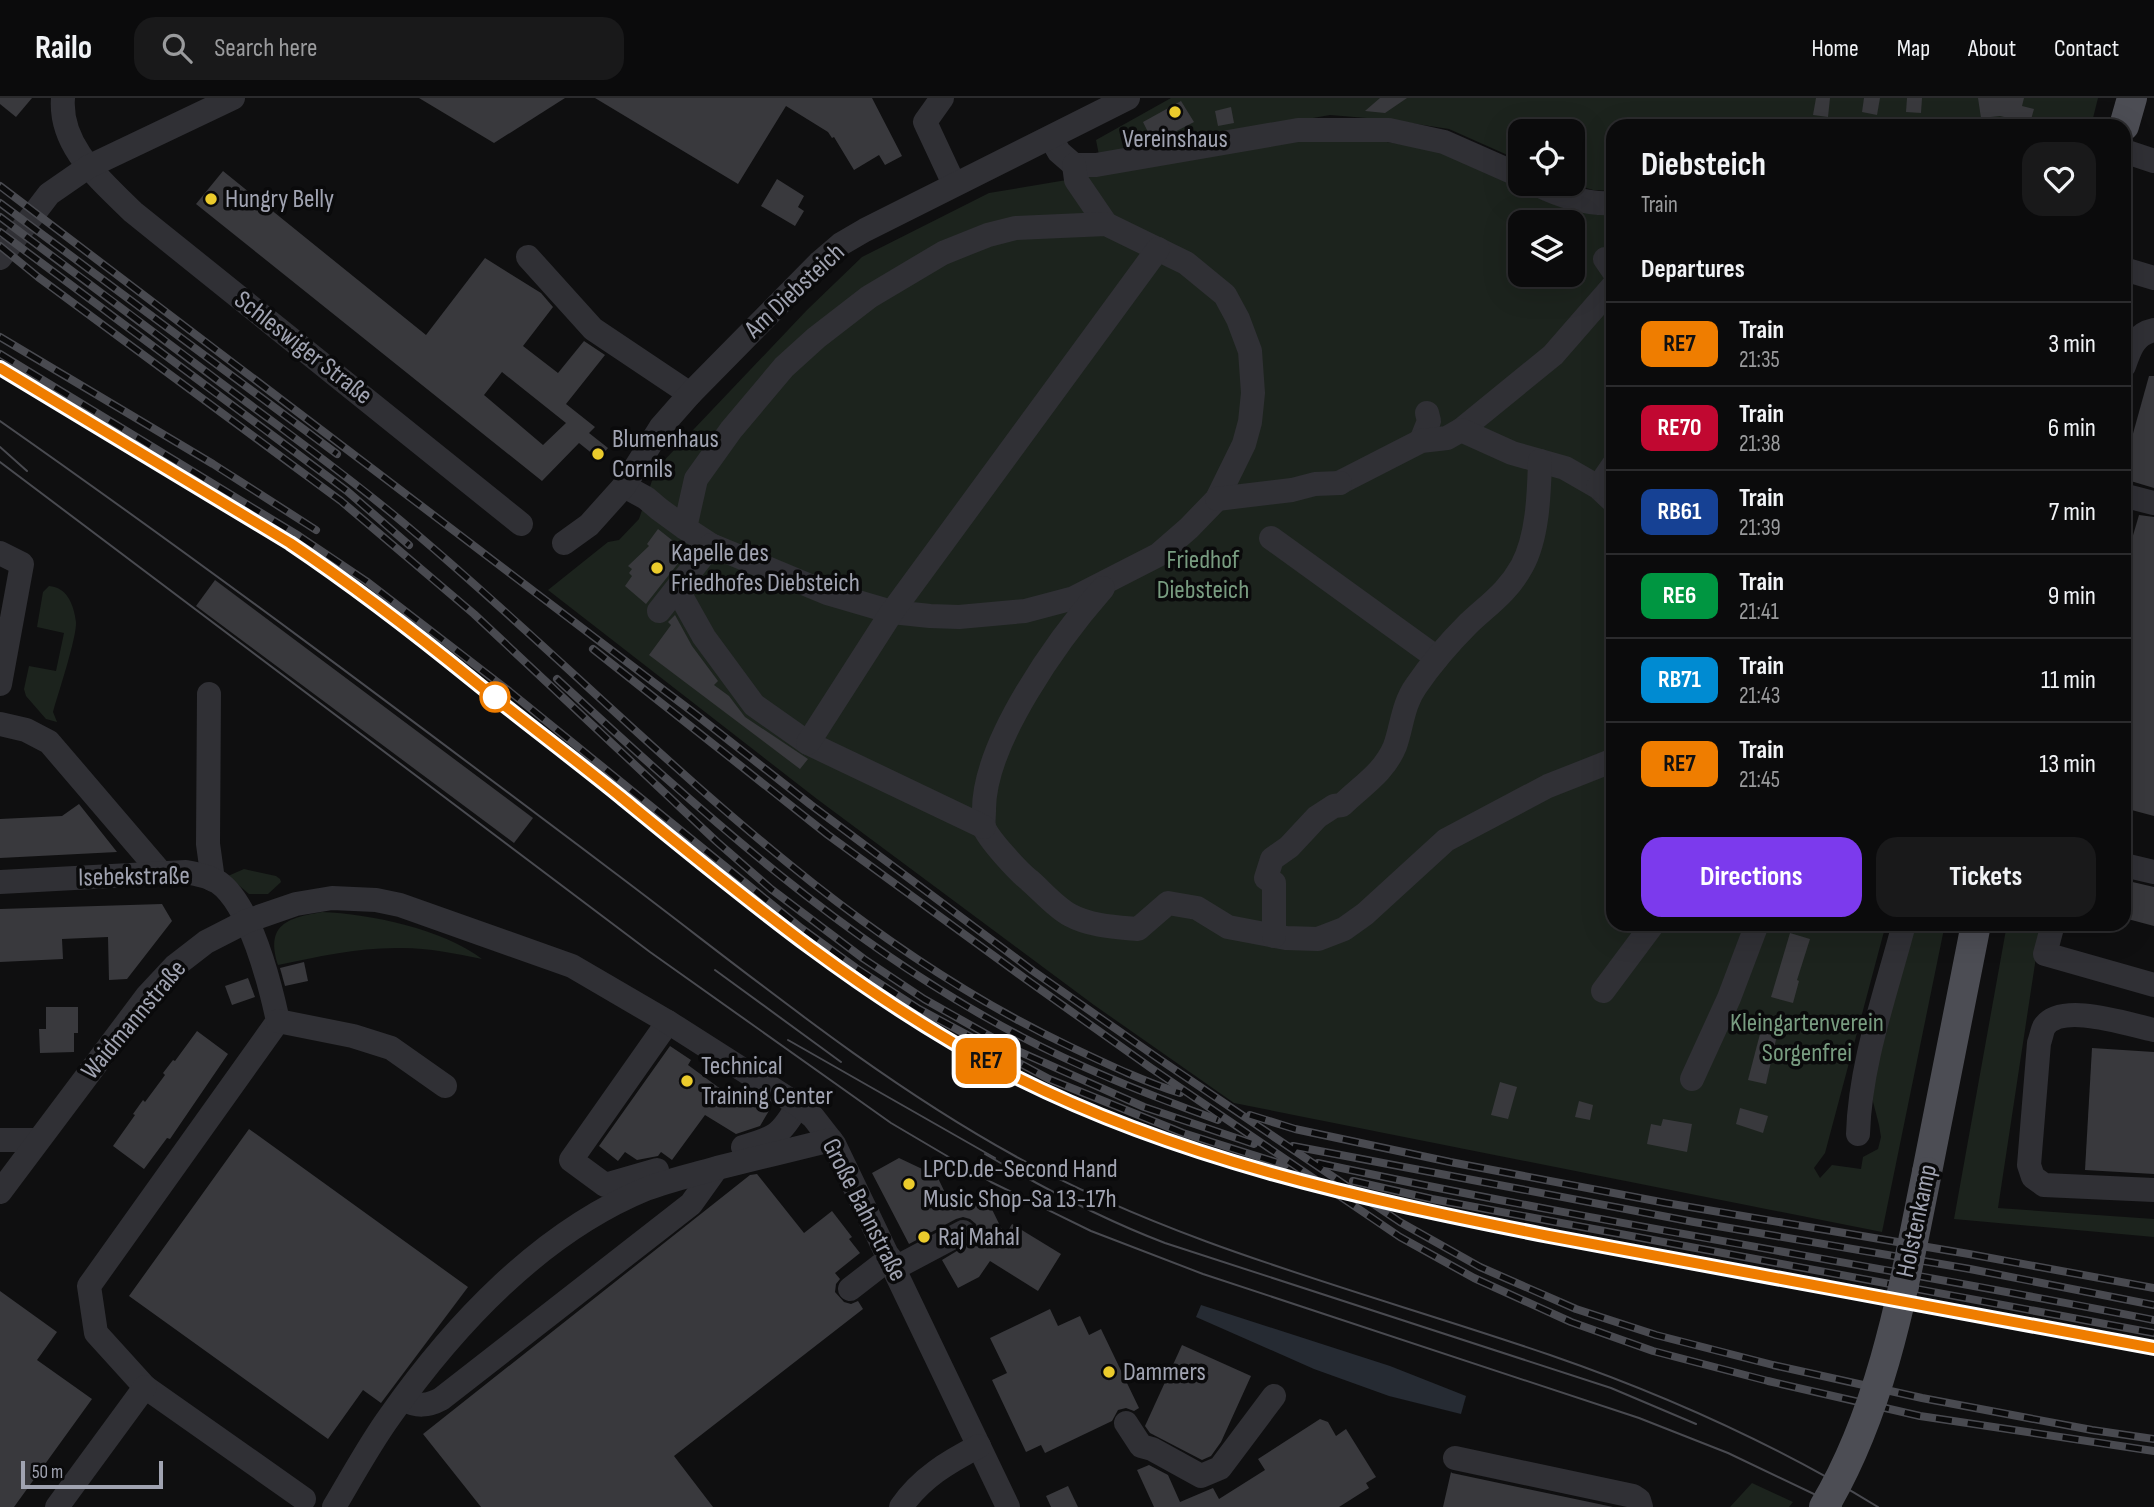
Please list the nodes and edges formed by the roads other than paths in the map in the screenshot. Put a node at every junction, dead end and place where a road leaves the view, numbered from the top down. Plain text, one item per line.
1 (63, 98) edge
2 (233, 98) edge
3 (942, 98) edge
4 (1128, 98) edge
5 (2132, 98) edge
6 (2126, 119) edge
7 (1051, 138) junction
8 (2131, 153) edge
9 (2154, 161) edge
10 (1074, 165) junction
11 (89, 167) junction
12 (1508, 170) edge
13 (954, 184) junction
14 (1566, 196) edge
15 (1606, 202) edge
16 (1106, 224) junction
17 (1158, 249) junction
18 (528, 257) dead end
19 (0, 258) edge
20 (2131, 271) edge
21 (2154, 278) edge
22 (1606, 294) edge
23 (2154, 330) edge
24 (2131, 348) edge
25 (690, 394) junction
26 (1427, 413) dead end
27 (1461, 430) junction
28 (1421, 441) junction
29 (1540, 461) junction
30 (624, 486) junction
31 (1606, 494) edge
32 (2131, 497) edge
33 (1217, 499) junction
34 (2154, 503) edge
35 (521, 524) dead end
36 (685, 527) junction
37 (1271, 538) dead end
38 (564, 543) dead end
39 (710, 545) junction
40 (0, 553) edge
41 (1111, 579) junction
42 (677, 589) junction
43 (659, 611) dead end
44 (892, 611) junction
45 (1437, 658) junction
46 (0, 684) edge
47 (209, 694) dead end
48 (0, 724) edge
49 (808, 743) junction
50 (1606, 769) edge
51 (984, 827) junction
52 (2131, 867) edge
53 (2154, 872) edge
54 (162, 874) junction
55 (213, 880) junction
56 (0, 882) edge
57 (350, 898) joint
58 (247, 920) junction
59 (1648, 931) edge
60 (1754, 931) edge
61 (1902, 931) edge
62 (1975, 931) edge
63 (2051, 931) edge
64 (1273, 936) junction
65 (2154, 985) edge
66 (1604, 991) dead end
67 (278, 1021) junction
68 (668, 1022) junction
69 (2154, 1030) edge
70 (1692, 1079) dead end
71 (445, 1086) dead end
72 (798, 1105) junction
73 (1858, 1134) dead end
74 (0, 1140) edge
75 (38, 1140) junction
76 (831, 1140) junction
77 (716, 1169) junction
78 (2154, 1190) edge
79 (0, 1192) edge
80 (964, 1233) dead end
81 (892, 1263) junction
82 (850, 1289) dead end
83 (145, 1387) junction
84 (1274, 1396) dead end
85 (403, 1399) junction
86 (1126, 1423) dead end
87 (979, 1446) junction
88 (1455, 1458) dead end
89 (304, 1499) dead end
90 (57, 1507) edge
91 (334, 1507) edge
92 (901, 1507) edge
93 (1008, 1507) edge
94 (1641, 1507) edge
95 (1824, 1507) edge

1 - 11 street, Schleswiger Straße
2 - 11 street
3 - 13 street
4 - 7 street, Am Diebsteich
5 - 6 main road
7 - 10 street
7 - 13 street, Am Diebsteich
8 - 9 street
10 - 12 street
10 - 16 street
11 - 19 street
11 - 35 street, Schleswiger Straße
13 - 25 street, Am Diebsteich
14 - 15 street
16 - 17 street
16 - 36 street
17 - 33 street
17 - 44 street
18 - 25 street
20 - 21 street
22 - 27 street
23 - 24 street
25 - 30 street, Am Diebsteich
26 - 28 street
27 - 28 street
27 - 29 street
28 - 33 street
29 - 31 street
29 - 45 street
30 - 36 street
30 - 38 street, Am Diebsteich
32 - 34 street
33 - 41 street
36 - 39 street
37 - 45 street
39 - 42 street
39 - 44 street
40 - 46 street
41 - 44 street
41 - 51 street
42 - 43 street
42 - 49 street
44 - 49 street
45 - 64 street
47 - 55 street
48 - 54 street
49 - 51 street
50 - 64 street
51 - 64 street
52 - 53 street
54 - 55 street, Isebekstraße
54 - 56 street, Isebekstraße
55 - 58 street, Isebekstraße
57 - 58 street, Waidmannstraße
57 - 68 street, Große Bahnstraße
58 - 67 street, Isebekstraße
58 - 75 street, Waidmannstraße
59 - 66 street
60 - 70 street
61 - 73 street
62 - 95 main road, Holstenkamp, bridge
63 - 65 street
67 - 71 street
67 - 83 street
68 - 72 street, Große Bahnstraße
68 - 72 street
69 - 78 street
72 - 76 street, Große Bahnstraße
74 - 75 street
75 - 79 street, Waidmannstraße
76 - 77 street
76 - 81 street, Große Bahnstraße
77 - 85 street
77 - 85 street
80 - 81 street
81 - 82 street
81 - 87 street, Große Bahnstraße
83 - 89 street
83 - 90 street
84 - 86 street
85 - 91 street
87 - 92 street
87 - 93 street, Große Bahnstraße
88 - 94 street

